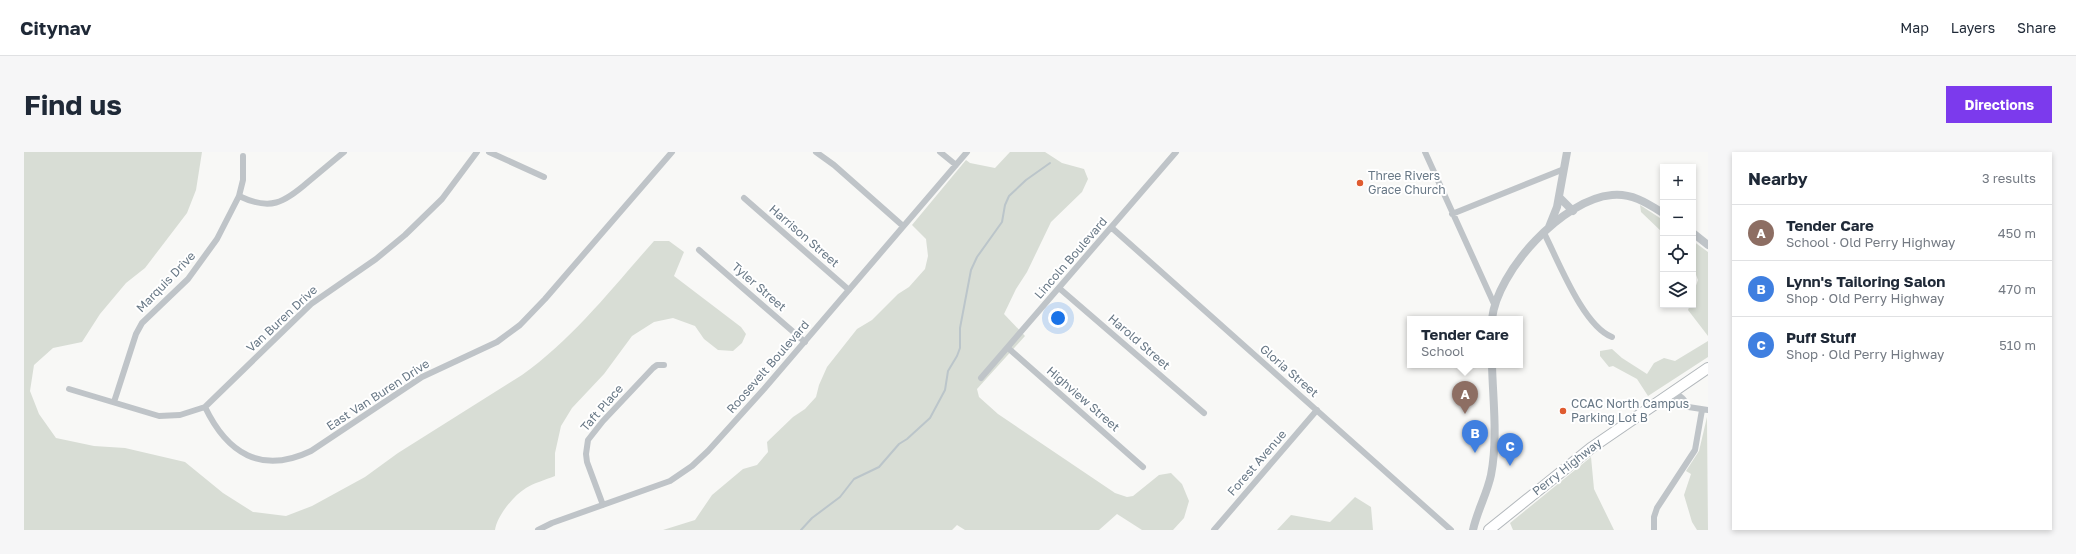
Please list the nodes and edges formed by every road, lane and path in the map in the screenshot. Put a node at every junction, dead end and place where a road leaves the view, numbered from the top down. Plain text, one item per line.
1 (344, 152) edge
2 (477, 152) edge
3 (489, 152) edge
4 (672, 152) edge
5 (816, 152) edge
6 (940, 152) edge
7 (967, 152) edge
8 (1176, 152) edge
9 (1425, 152) edge
10 (1567, 152) edge
11 (243, 156) dead end
12 (956, 165) junction
13 (1564, 169) junction
14 (544, 177) dead end
15 (239, 196) junction
16 (1559, 197) junction
17 (744, 198) dead end
18 (1573, 211) junction
19 (1660, 211) edge
20 (1452, 214) junction
21 (903, 226) junction
22 (1112, 228) junction
23 (1544, 233) junction
24 (1696, 235) edge
25 (1708, 245) edge
26 (699, 250) dead end
27 (1059, 288) junction
28 (849, 290) junction
29 (1495, 303) junction
30 (1493, 316) edge
31 (1612, 337) dead end
32 (805, 342) junction
33 (1008, 348) junction
34 (664, 365) dead end
35 (1492, 368) edge
36 (1708, 368) edge
37 (981, 378) dead end
38 (69, 389) dead end
39 (1675, 392) junction
40 (114, 402) junction
41 (205, 407) junction
42 (1318, 410) junction
43 (1705, 410) edge
44 (1204, 413) dead end
45 (1143, 467) dead end
46 (603, 505) junction
47 (538, 530) edge
48 (1214, 530) edge
49 (1452, 530) edge
50 (1473, 530) edge
51 (1489, 530) edge
52 (1654, 530) edge

1 - 15 street
2 - 41 street, Van Buren Drive
3 - 14 street
4 - 41 street, East Van Buren Drive
5 - 21 street
6 - 12 street
7 - 12 street, Roosevelt Boulevard
8 - 22 street, Lincoln Boulevard
9 - 20 street
10 - 13 street
11 - 15 street, Marquis Drive
12 - 21 street, Roosevelt Boulevard
13 - 16 street
13 - 20 street
15 - 40 street, Marquis Drive
16 - 18 street
16 - 23 street
17 - 28 street, Harrison Street
18 - 19 street
18 - 23 street
20 - 29 street
21 - 28 street, Roosevelt Boulevard
22 - 27 street, Lincoln Boulevard
22 - 42 street, Gloria Street
23 - 29 street
23 - 31 street
24 - 25 street
26 - 32 street, Tyler Street
27 - 33 street, Lincoln Boulevard
27 - 44 street, Harold Street
28 - 32 street, Roosevelt Boulevard
29 - 30 street
32 - 46 street, Roosevelt Boulevard
33 - 37 street, Lincoln Boulevard
33 - 45 street, Highview Street
34 - 46 street, Taft Place
35 - 50 street
36 - 39 main road, Perry Highway
38 - 40 street
39 - 43 street
39 - 51 main road, Perry Highway
40 - 41 street, Van Buren Drive
42 - 48 street, Forest Avenue
42 - 49 street, Gloria Street
43 - 52 street
46 - 47 street, Roosevelt Boulevard

